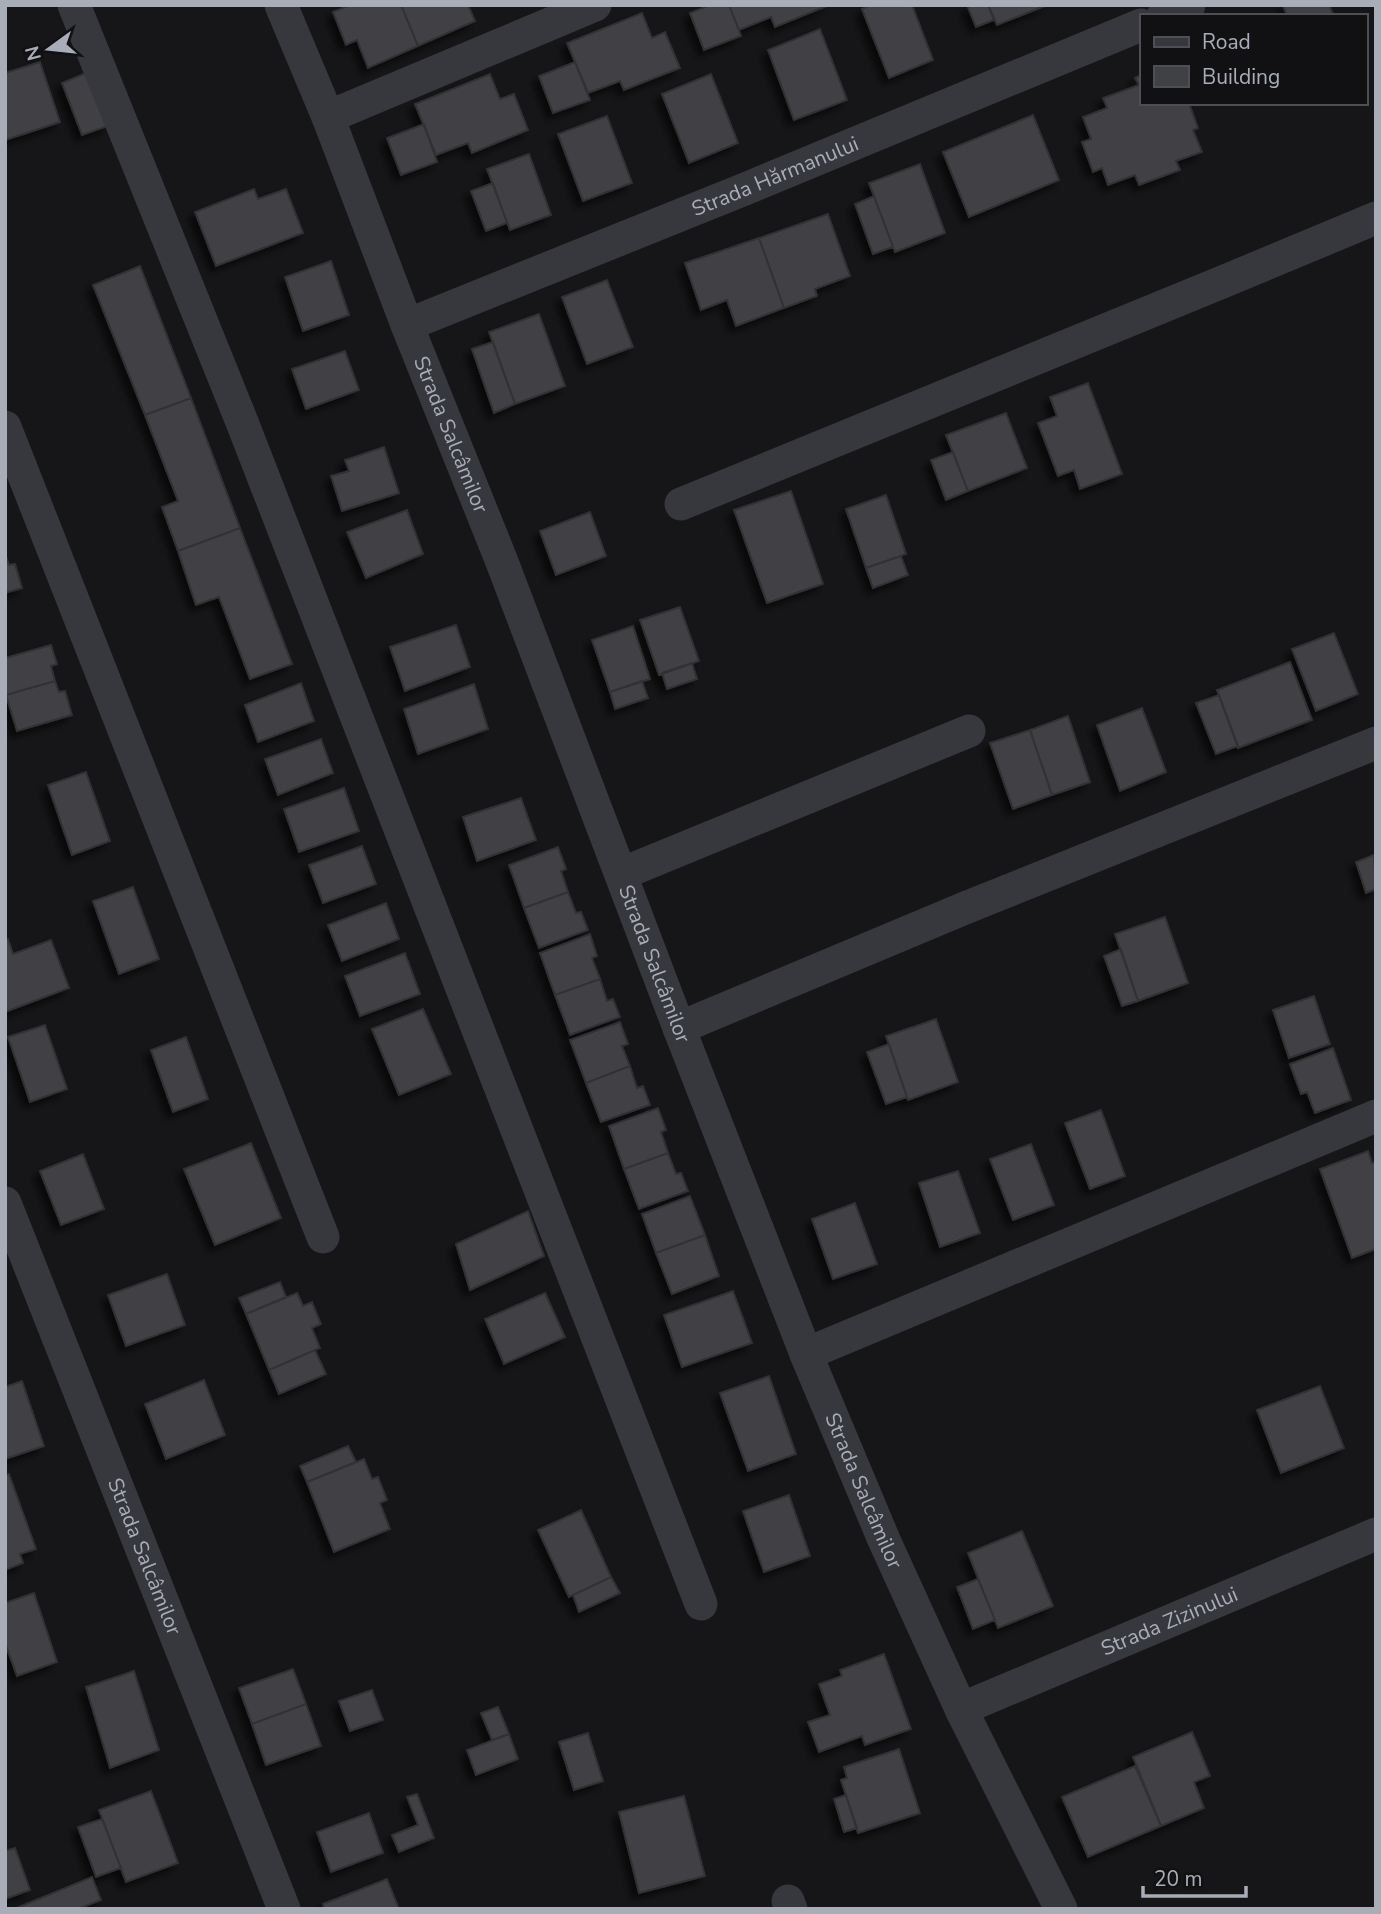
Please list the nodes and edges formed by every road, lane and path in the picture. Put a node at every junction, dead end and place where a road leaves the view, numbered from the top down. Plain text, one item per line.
1 (74, 5) edge
2 (281, 5) edge
3 (595, 5) edge
4 (1189, 5) edge
5 (1168, 14) edge
6 (1140, 25) edge
7 (328, 117) junction
8 (1376, 218) edge
9 (407, 325) junction
10 (5, 427) edge
11 (681, 504) dead end
12 (969, 731) dead end
13 (1376, 743) edge
14 (621, 874) junction
15 (679, 1028) junction
16 (1376, 1116) edge
17 (5, 1203) edge
18 (323, 1237) dead end
19 (806, 1354) junction
20 (1376, 1534) edge
21 (701, 1604) dead end
22 (961, 1709) junction
23 (284, 1909) edge
24 (1061, 1909) edge

1 - 21 street
2 - 7 street, Strada Salcâmilor
3 - 7 street
4 - 5 street
6 - 9 street, Strada Hărmanului
7 - 9 street, Strada Salcâmilor
8 - 11 street
9 - 14 street, Strada Salcâmilor
10 - 18 street
12 - 14 street
13 - 15 street
14 - 15 street, Strada Salcâmilor
15 - 19 street, Strada Salcâmilor
16 - 19 street
17 - 23 street, Strada Salcâmilor
19 - 22 street, Strada Salcâmilor
20 - 22 street, Strada Zizinului
22 - 24 street, Strada Salcâmilor

